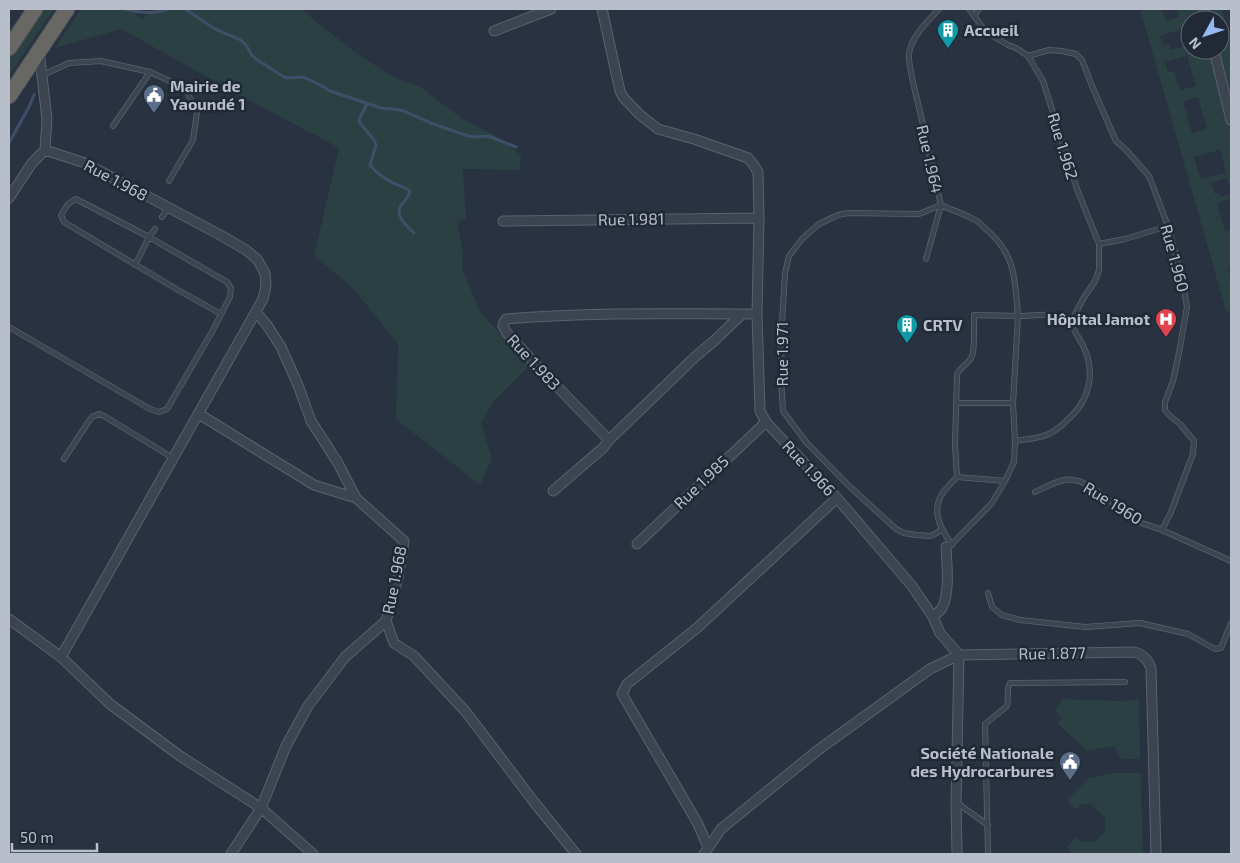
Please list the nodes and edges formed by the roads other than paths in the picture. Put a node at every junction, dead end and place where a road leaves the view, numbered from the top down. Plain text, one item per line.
1 (35, 9) edge
2 (67, 9) edge
3 (551, 9) edge
4 (602, 9) edge
5 (939, 9) edge
6 (969, 9) edge
7 (979, 9) edge
8 (974, 16) junction
9 (494, 31) dead end
10 (9, 48) edge
11 (39, 50) junction
12 (1028, 56) junction
13 (1216, 60) edge
14 (150, 72) junction
15 (43, 75) junction
16 (9, 96) edge
17 (1231, 120) edge
18 (113, 126) dead end
19 (45, 150) junction
20 (169, 181) dead end
21 (9, 198) edge
22 (941, 205) junction
23 (168, 208) junction
24 (162, 217) dead end
25 (759, 218) junction
26 (502, 221) dead end
27 (1168, 226) junction
28 (155, 229) dead end
29 (149, 237) junction
30 (1099, 244) junction
31 (926, 259) dead end
32 (135, 265) junction
33 (256, 312) junction
34 (221, 314) junction
35 (742, 314) junction
36 (757, 314) junction
37 (1018, 316) junction
38 (1070, 324) junction
39 (9, 327) edge
40 (956, 403) junction
41 (1013, 403) junction
42 (199, 414) junction
43 (766, 422) junction
44 (609, 440) junction
45 (1015, 441) junction
46 (174, 458) junction
47 (64, 459) dead end
48 (958, 477) junction
49 (1005, 481) junction
50 (553, 491) dead end
51 (1036, 492) dead end
52 (356, 498) junction
53 (837, 498) junction
54 (941, 530) junction
55 (1162, 530) junction
56 (637, 544) dead end
57 (949, 546) junction
58 (1231, 561) edge
59 (988, 593) dead end
60 (933, 617) junction
61 (9, 619) edge
62 (386, 621) junction
63 (1231, 623) edge
64 (959, 655) junction
65 (61, 657) junction
66 (1125, 682) dead end
67 (956, 803) junction
68 (261, 808) junction
69 (988, 825) junction
70 (706, 851) edge
71 (231, 854) edge
72 (313, 854) edge
73 (576, 854) edge
74 (958, 854) edge
75 (988, 854) edge
76 (1156, 854) edge

1 - 10 highway
2 - 11 highway
3 - 9 street
4 - 25 street, Rue 1.966
5 - 22 lane, Rue 1.964
6 - 8 lane, Rue 1.962
7 - 8 lane
8 - 12 lane, Rue 1.962
11 - 15 street
11 - 16 highway
12 - 27 lane, Rue 1.960
12 - 30 lane, Rue 1.962
13 - 17 street
14 - 15 lane
14 - 18 lane
14 - 20 lane
15 - 19 street
19 - 21 street
19 - 23 street, Rue 1.968
22 - 31 lane
22 - 37 lane, Rue 1.964
22 - 54 lane, Rue 1.971
23 - 24 lane
23 - 33 street, Rue 1.968
25 - 26 street, Rue 1.981
25 - 36 street, Rue 1.966
27 - 30 lane
27 - 55 lane, Rue 1.960
28 - 29 lane
29 - 32 lane
29 - 32 lane
29 - 34 lane
30 - 38 lane
32 - 34 lane
33 - 42 street
33 - 52 street, Rue 1.968
34 - 39 lane
35 - 36 street, Rue 1.983
35 - 44 street
35 - 44 street, Rue 1.983
36 - 43 street, Rue 1.966
37 - 38 lane
37 - 40 lane
37 - 41 lane
38 - 45 lane
40 - 41 lane
40 - 48 lane
41 - 45 lane
42 - 46 street
42 - 52 street
43 - 53 street, Rue 1.966
43 - 56 street, Rue 1.985
44 - 50 street
45 - 49 lane
46 - 47 lane
46 - 65 street
48 - 49 lane
48 - 54 lane
49 - 57 lane
51 - 55 lane, Rue 1960
52 - 62 street, Rue 1.968
53 - 60 street, Rue 1.966
53 - 70 street
54 - 57 lane
55 - 58 lane
57 - 60 street
59 - 63 lane
60 - 64 street, Rue 1.966
61 - 65 street
62 - 68 street
62 - 73 street, Rue 1.968
64 - 67 street
64 - 70 street
64 - 76 street, Rue 1.877
65 - 68 street
66 - 69 lane
67 - 69 lane
67 - 74 street
68 - 71 street
68 - 72 street
69 - 75 lane

